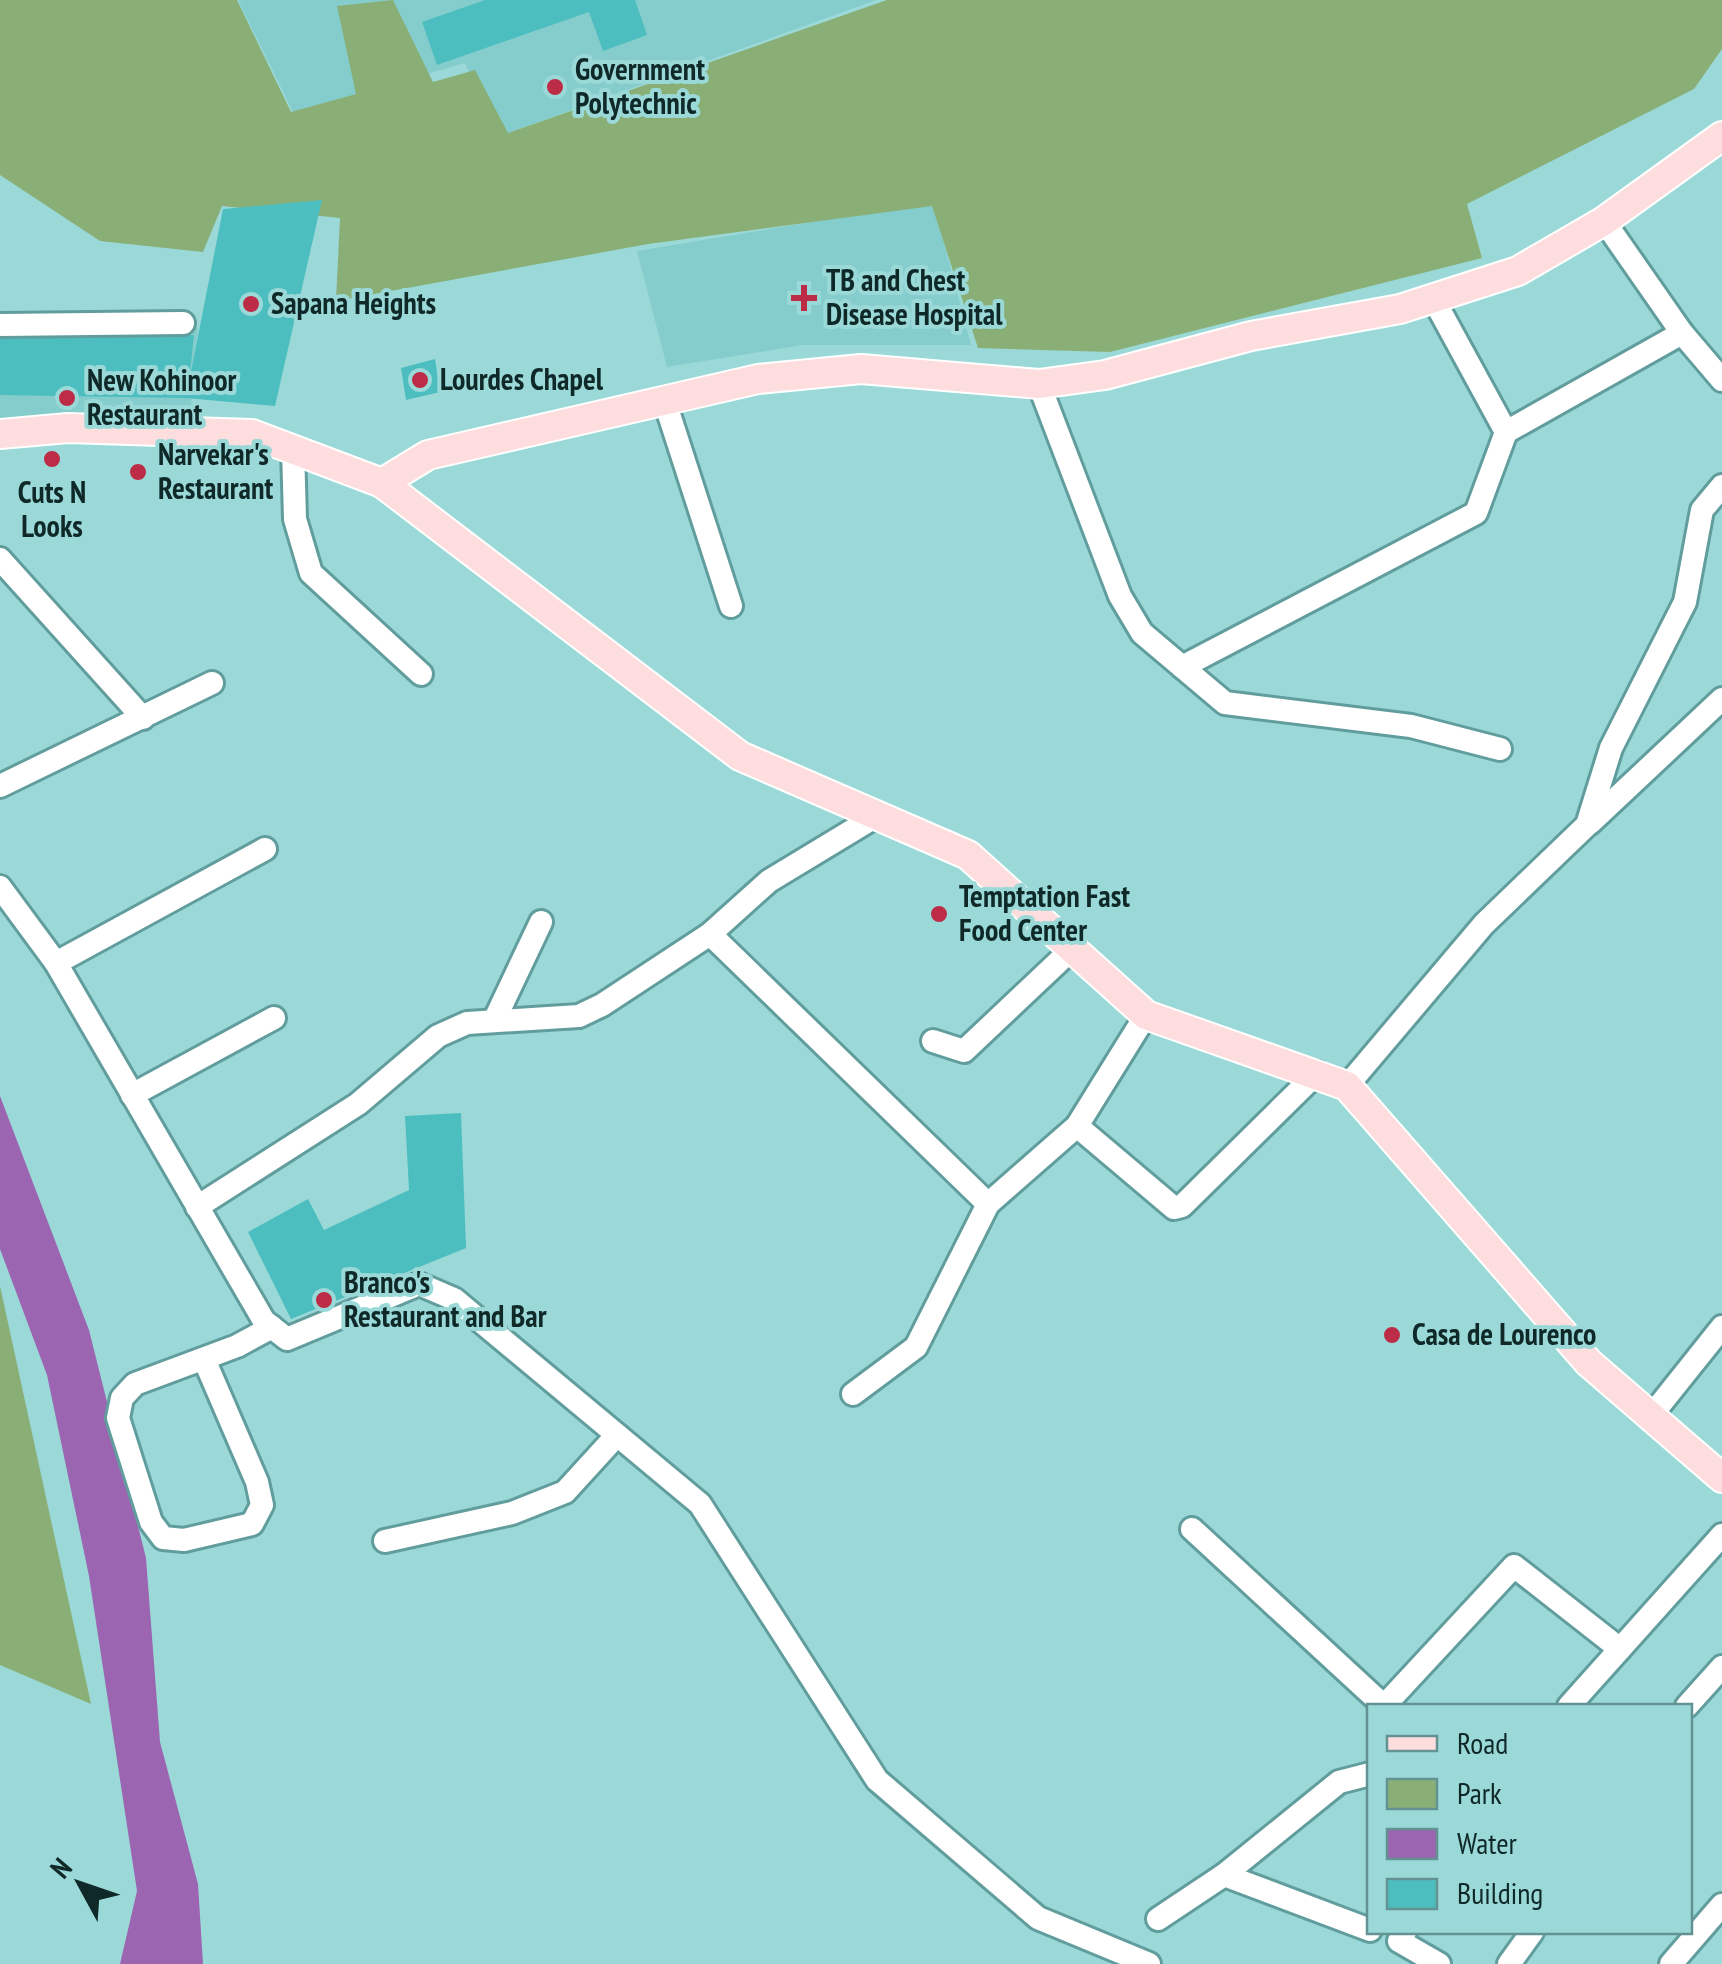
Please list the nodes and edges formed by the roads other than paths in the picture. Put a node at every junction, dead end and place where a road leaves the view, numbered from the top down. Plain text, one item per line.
1 (1722, 136) edge
2 (1604, 221) junction
3 (1434, 300) junction
4 (183, 322) dead end
5 (0, 326) edge
6 (1682, 333) junction
7 (1722, 380) edge
8 (1039, 384) junction
9 (665, 402) junction
10 (1506, 432) junction
11 (0, 434) edge
12 (293, 448) junction
13 (382, 483) junction
14 (1722, 486) edge
15 (0, 559) edge
16 (731, 606) dead end
17 (1182, 667) junction
18 (421, 674) dead end
19 (212, 683) dead end
20 (1722, 699) edge
21 (143, 718) junction
22 (1500, 749) dead end
23 (0, 786) edge
24 (878, 815) junction
25 (1588, 826) junction
26 (265, 850) dead end
27 (0, 887) edge
28 (541, 922) dead end
29 (710, 934) junction
30 (1072, 949) junction
31 (56, 963) junction
32 (1146, 1015) junction
33 (274, 1018) dead end
34 (494, 1021) junction
35 (932, 1041) dead end
36 (1317, 1072) junction
37 (1347, 1086) junction
38 (132, 1095) junction
39 (1077, 1126) junction
40 (988, 1204) junction
41 (197, 1208) junction
42 (272, 1327) junction
43 (1722, 1327) edge
44 (204, 1358) junction
45 (853, 1394) dead end
46 (1651, 1416) junction
47 (617, 1434) junction
48 (1722, 1478) edge
49 (1192, 1529) dead end
50 (1722, 1535) edge
51 (385, 1541) dead end
52 (1620, 1649) junction
53 (1722, 1666) edge
54 (1382, 1704) edge
55 (1386, 1704) edge
56 (1571, 1704) edge
57 (1689, 1704) edge
58 (1367, 1775) edge
59 (1224, 1875) junction
60 (1722, 1906) edge
61 (1158, 1919) dead end
62 (1367, 1929) edge
63 (1531, 1934) edge
64 (1402, 1936) edge
65 (1149, 1964) edge
66 (1438, 1964) edge
67 (1509, 1964) edge
68 (1671, 1964) edge

1 - 2 main road
2 - 3 main road
2 - 6 street
3 - 8 main road
3 - 10 street
4 - 5 street
6 - 7 street
6 - 10 street
8 - 9 main road
8 - 17 street
9 - 13 main road
9 - 16 street
10 - 17 street
11 - 12 main road
12 - 13 main road
12 - 18 street
13 - 24 main road
14 - 25 street
15 - 21 street
17 - 22 street
19 - 21 street
20 - 25 street
21 - 23 street
24 - 29 street
24 - 30 main road
25 - 37 street
26 - 31 street
27 - 31 street
28 - 34 street
29 - 34 street
29 - 40 street
30 - 32 main road
30 - 35 street
31 - 38 street
32 - 36 main road
32 - 39 street
33 - 38 street
34 - 41 street
36 - 37 main road
36 - 39 street
37 - 46 main road
38 - 41 street
39 - 40 street
40 - 45 street
41 - 42 street
42 - 44 street
42 - 47 street
43 - 46 street
44 - 44 street
46 - 48 main road
47 - 51 street
47 - 65 street
49 - 54 street
50 - 52 street
52 - 55 street
52 - 56 street
53 - 57 street
58 - 59 street
59 - 61 street
59 - 62 street
60 - 68 street
63 - 67 street
64 - 66 street

